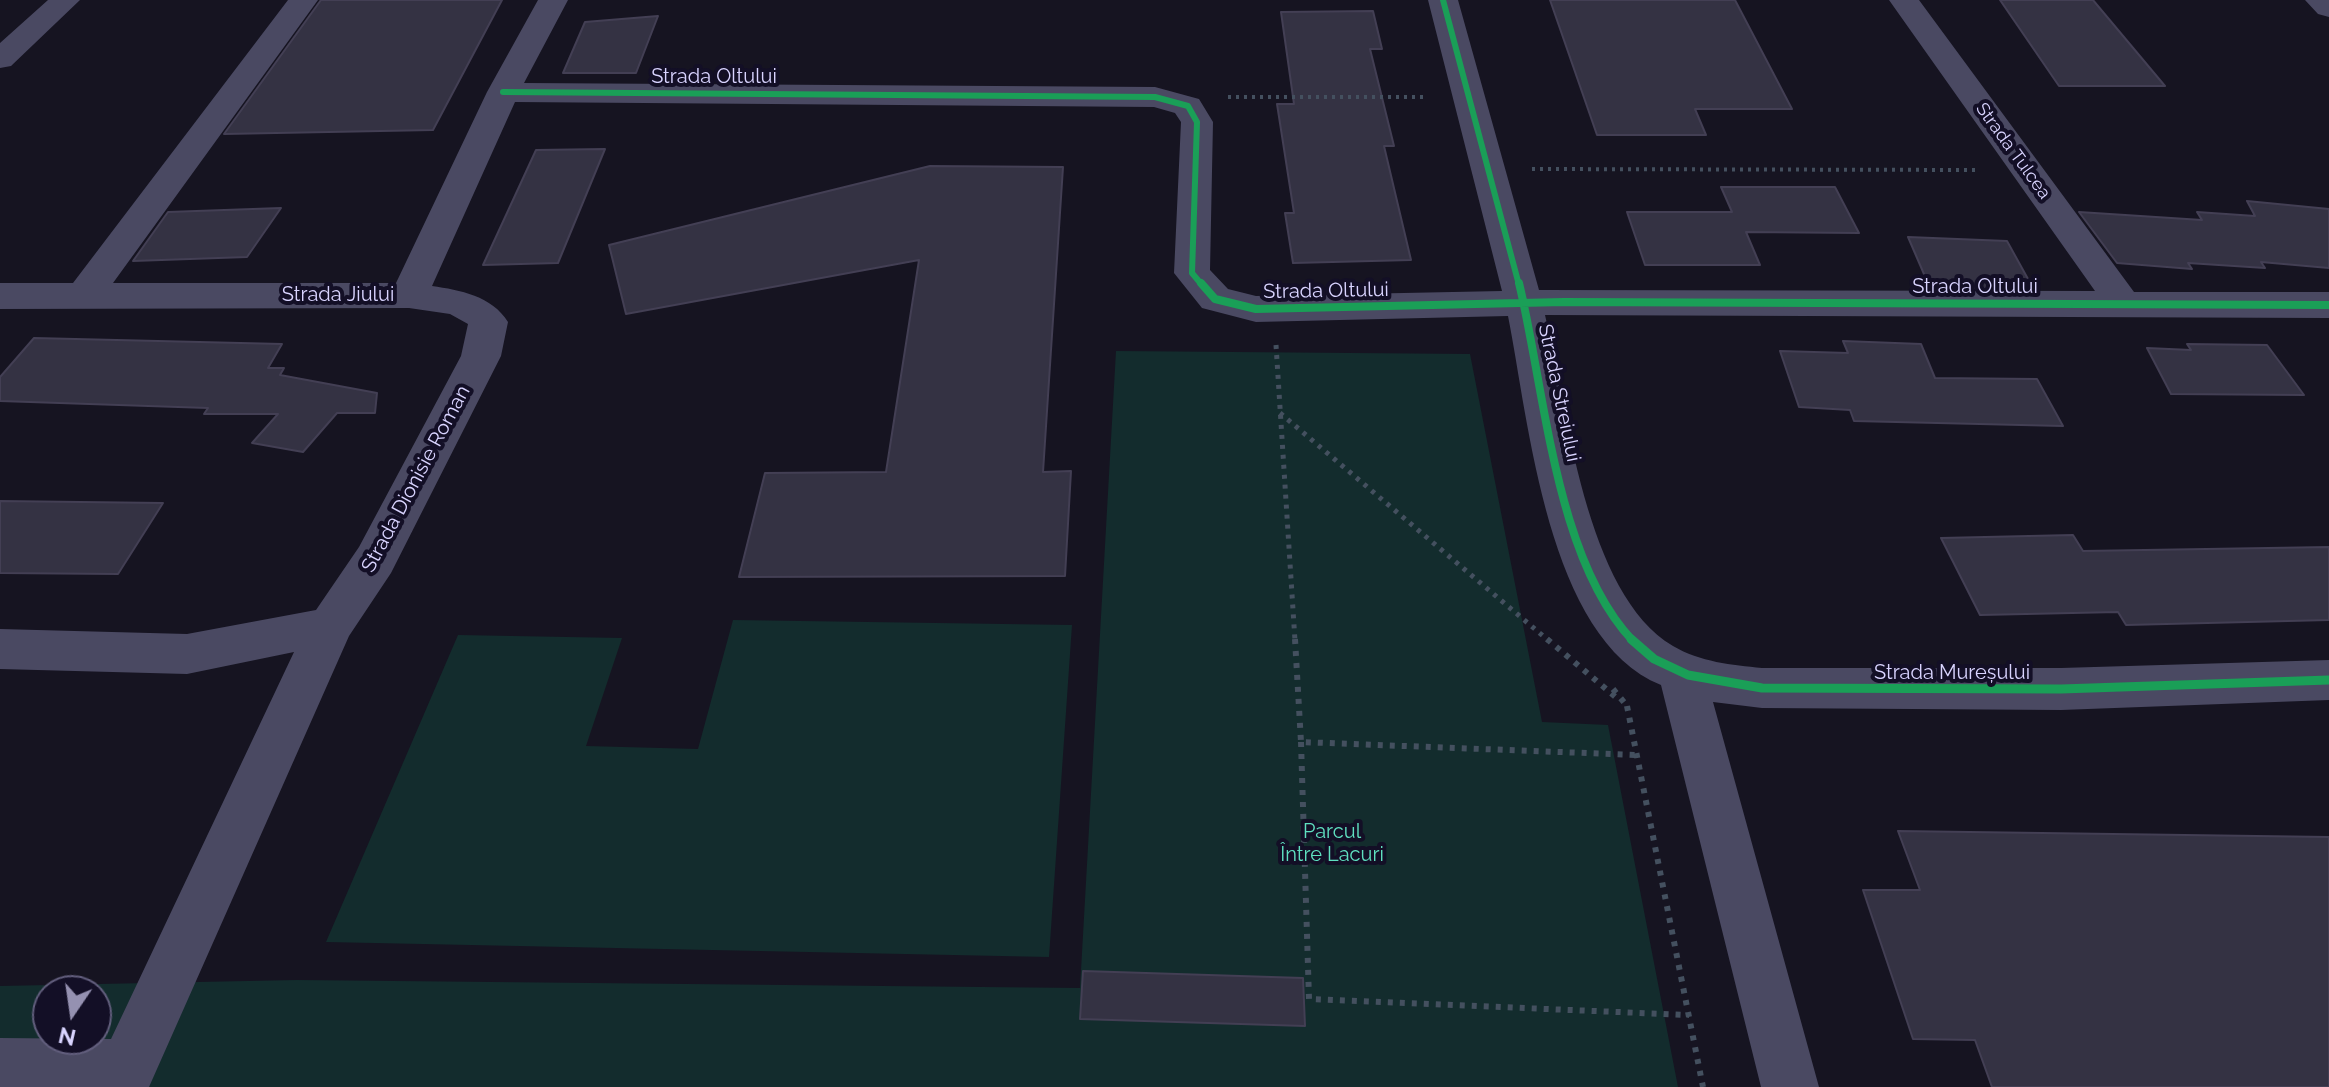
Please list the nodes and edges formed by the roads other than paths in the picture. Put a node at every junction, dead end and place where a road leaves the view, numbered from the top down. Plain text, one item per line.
1 (65, 0) edge
2 (303, 0) edge
3 (553, 0) edge
4 (1443, 0) edge
5 (1904, 0) edge
6 (2320, 0) edge
7 (2329, 8) edge
8 (0, 59) edge
9 (503, 92) junction
10 (409, 295) junction
11 (0, 296) edge
12 (83, 297) junction
13 (1524, 302) junction
14 (2123, 303) junction
15 (2329, 305) edge
16 (1607, 603) joint
17 (330, 626) junction
18 (0, 649) edge
19 (1682, 674) junction
20 (2329, 680) edge
21 (0, 1067) edge
22 (124, 1078) edge
23 (1790, 1087) edge

1 - 8 street
2 - 12 street
3 - 9 street, Strada Jiului
4 - 13 street, Strada Streiului
5 - 14 street, Strada Tulcea
6 - 7 street
9 - 10 street, Strada Jiului
9 - 13 street, Strada Oltului
10 - 12 street, Strada Jiului
10 - 17 street, Strada Dionisie Roman
11 - 12 street, Strada Jiului
13 - 14 street, Strada Oltului
13 - 16 street, Strada Streiului
14 - 15 street, Strada Oltului
16 - 19 street, Strada Mureșului
17 - 18 street
17 - 22 street
19 - 20 street, Strada Mureșului
19 - 23 street
21 - 22 street

